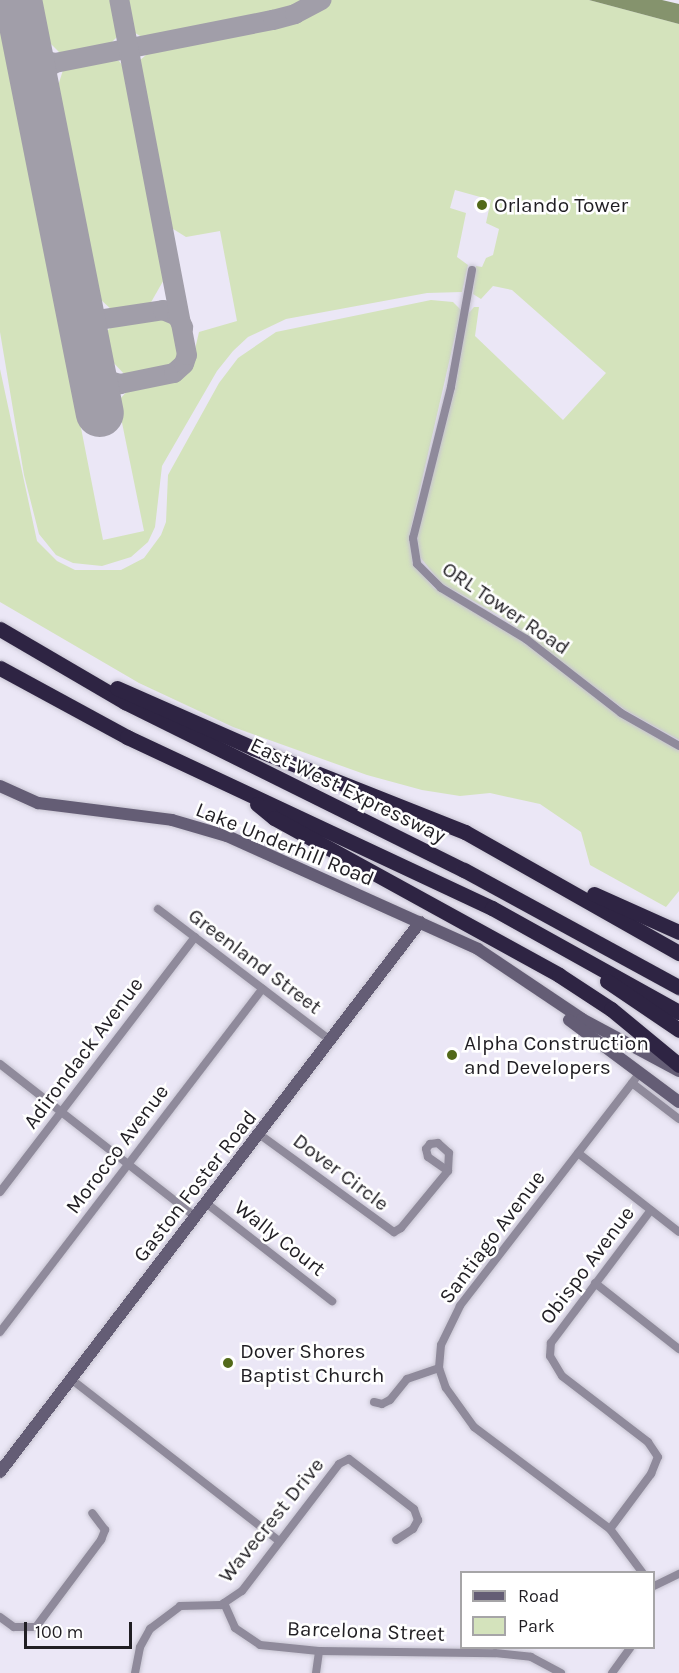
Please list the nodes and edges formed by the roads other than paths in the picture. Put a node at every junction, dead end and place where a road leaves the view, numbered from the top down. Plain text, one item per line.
1 (472, 270) dead end
2 (0, 629) edge
3 (58, 665) junction
4 (0, 668) edge
5 (679, 746) edge
6 (0, 786) edge
7 (243, 792) junction
8 (541, 872) junction
9 (158, 909) dead end
10 (420, 922) junction
11 (679, 932) edge
12 (195, 937) junction
13 (478, 949) junction
14 (573, 952) junction
15 (679, 953) edge
16 (679, 987) edge
17 (262, 989) junction
18 (679, 1012) edge
19 (679, 1030) edge
20 (332, 1041) junction
21 (0, 1064) edge
22 (679, 1065) edge
23 (679, 1071) edge
24 (635, 1078) junction
25 (679, 1102) edge
26 (60, 1113) junction
27 (679, 1119) edge
28 (260, 1134) junction
29 (578, 1153) junction
30 (128, 1165) junction
31 (448, 1171) dead end
32 (0, 1192) edge
33 (206, 1203) junction
34 (651, 1210) junction
35 (196, 1217) junction
36 (679, 1232) edge
37 (595, 1283) junction
38 (332, 1301) dead end
39 (0, 1332) edge
40 (679, 1349) edge
41 (439, 1368) junction
42 (71, 1379) junction
43 (374, 1402) dead end
44 (0, 1472) edge
45 (92, 1513) dead end
46 (610, 1528) junction
47 (278, 1540) junction
48 (396, 1540) dead end
49 (641, 1571) edge
50 (679, 1574) edge
51 (655, 1586) edge
52 (224, 1604) junction
53 (0, 1617) edge
54 (629, 1649) edge
55 (319, 1651) junction
56 (532, 1652) edge
57 (135, 1673) edge
58 (316, 1673) edge
59 (561, 1673) edge
60 (612, 1673) edge

1 - 5 street, ORL Tower Road
2 - 3 highway, East-West Expressway
3 - 8 highway
3 - 16 highway, East-West Expressway
4 - 7 highway, East-West Expressway
6 - 10 main road, Lake Underhill Road
7 - 14 highway, East-West Expressway
7 - 22 highway
8 - 11 highway
8 - 15 highway
9 - 12 street, Greenland Street
10 - 13 main road, Lake Underhill Road
10 - 20 main road, Gaston Foster Road
12 - 17 street, Greenland Street
12 - 26 street, Adirondack Avenue
13 - 23 main road, Lake Underhill Road
13 - 24 main road, Lake Underhill Road
14 - 18 highway, East-West Expressway
14 - 19 highway
17 - 20 street, Greenland Street
17 - 30 street, Morocco Avenue
20 - 28 main road, Gaston Foster Road
21 - 26 street
24 - 25 main road, Lake Underhill Road
24 - 27 street, Lake Underhill Road
24 - 29 street, Santiago Avenue
26 - 30 street
26 - 32 street, Adirondack Avenue
28 - 31 street, Dover Circle
28 - 33 main road, Gaston Foster Road
29 - 34 street
29 - 41 street, Santiago Avenue
30 - 35 street
30 - 39 street, Morocco Avenue
33 - 35 main road, Gaston Foster Road
33 - 38 street, Wally Court
34 - 36 street
34 - 37 street, Obispo Avenue
35 - 42 main road, Gaston Foster Road
37 - 40 street
37 - 46 street, Obispo Avenue
41 - 43 street
41 - 46 street
42 - 44 main road, Gaston Foster Road
42 - 47 street
45 - 53 street
46 - 49 street
47 - 48 street, Wavecrest Drive
47 - 52 street, Wavecrest Drive
50 - 51 street
52 - 55 street, Barcelona Street
52 - 57 street, Wavecrest Drive
54 - 60 street
55 - 56 street, Barcelona Street
55 - 58 street
56 - 59 street, Barcelona Street

